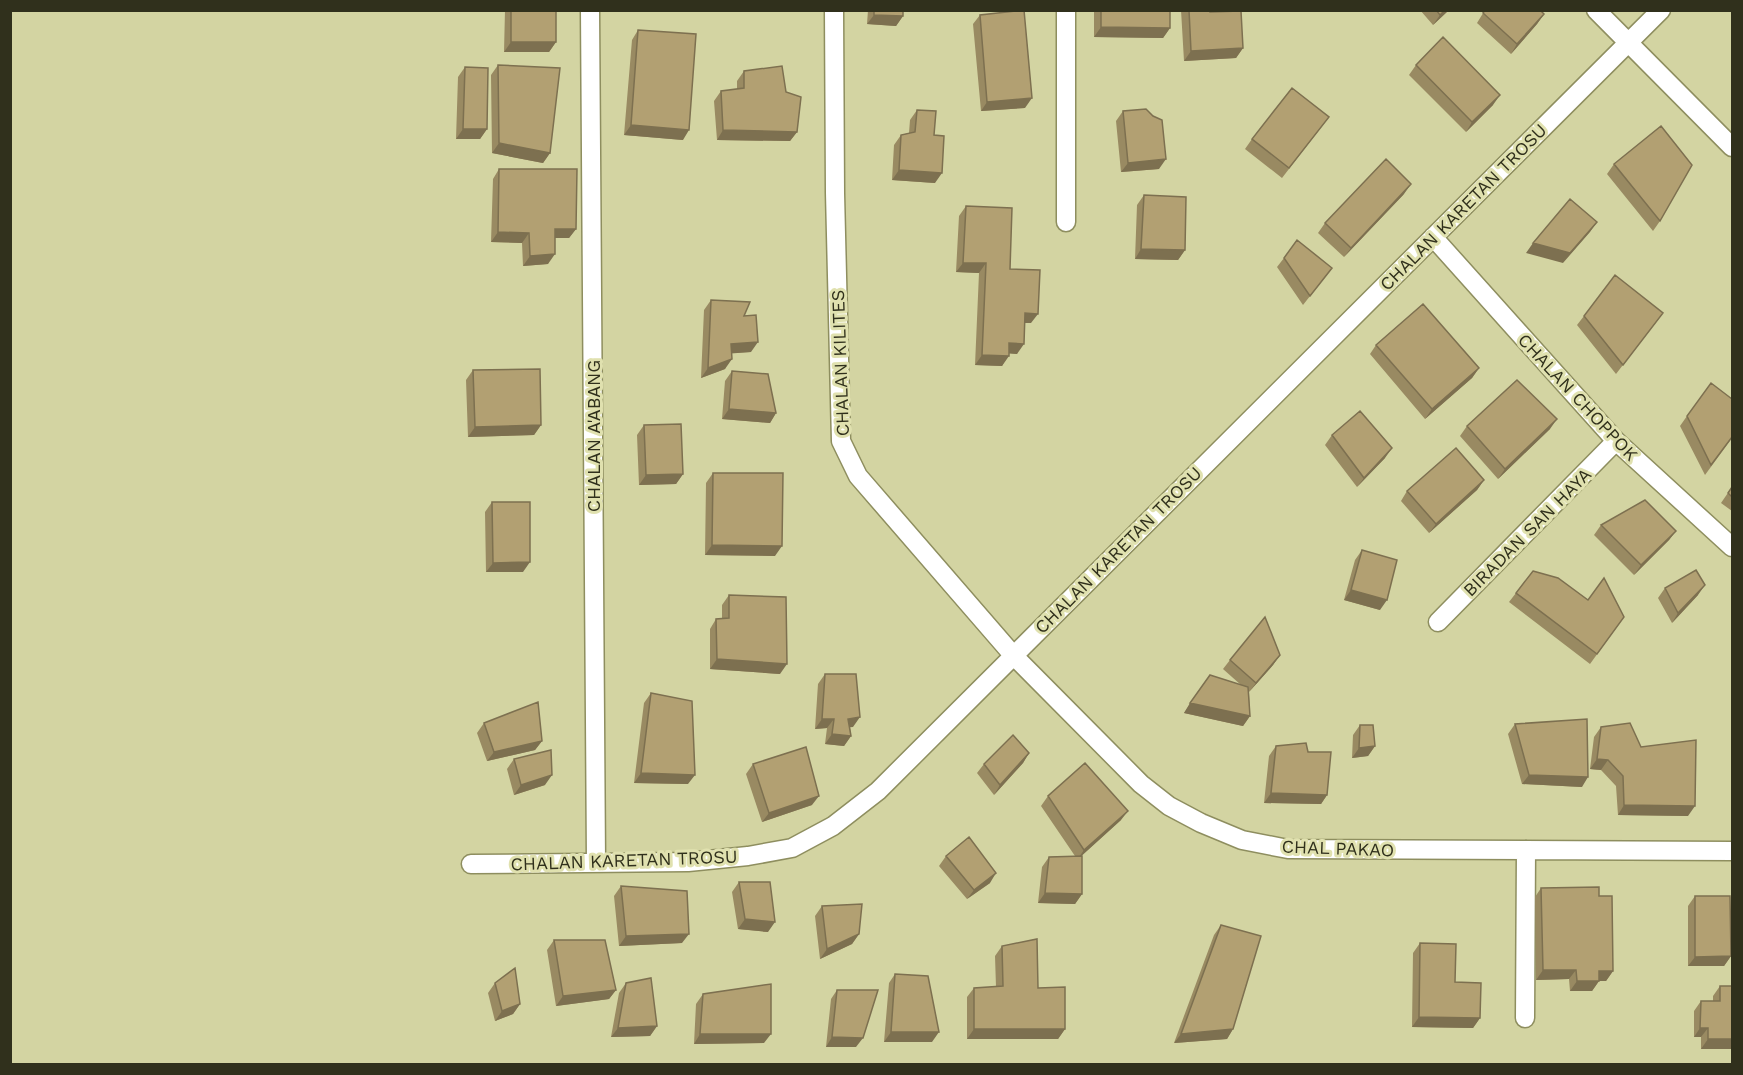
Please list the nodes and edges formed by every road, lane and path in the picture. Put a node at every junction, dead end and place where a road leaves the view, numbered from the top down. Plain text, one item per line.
1 (590, 10) edge
2 (834, 10) edge
3 (1066, 10) edge
4 (1596, 10) edge
5 (1661, 10) edge
6 (1629, 42) junction
7 (1732, 147) edge
8 (1066, 222) dead end
9 (1433, 237) junction
10 (1616, 441) junction
11 (1732, 547) edge
12 (1438, 622) dead end
13 (1013, 655) junction
14 (1526, 850) junction
15 (1732, 851) edge
16 (596, 862) junction
17 (471, 864) dead end
18 (1525, 1018) dead end

1 - 16 street, CHALAN A'ABANG
2 - 13 street, CHALAN KILITES
3 - 8 street
4 - 6 street
5 - 6 street, CHALAN KARETAN TROSU
6 - 7 street
6 - 9 street, CHALAN KARETAN TROSU
9 - 10 street, CHALAN CHOPPOK
9 - 13 street, CHALAN KARETAN TROSU
10 - 11 street, CHALAN CHOPPOK
10 - 12 street, BIRADAN SAN HAYA
13 - 14 street, CHAL PAKAO
13 - 16 street, CHALAN KARETAN TROSU
14 - 15 street, CHAL PAKAO
14 - 18 street
16 - 17 street, CHALAN KARETAN TROSU

